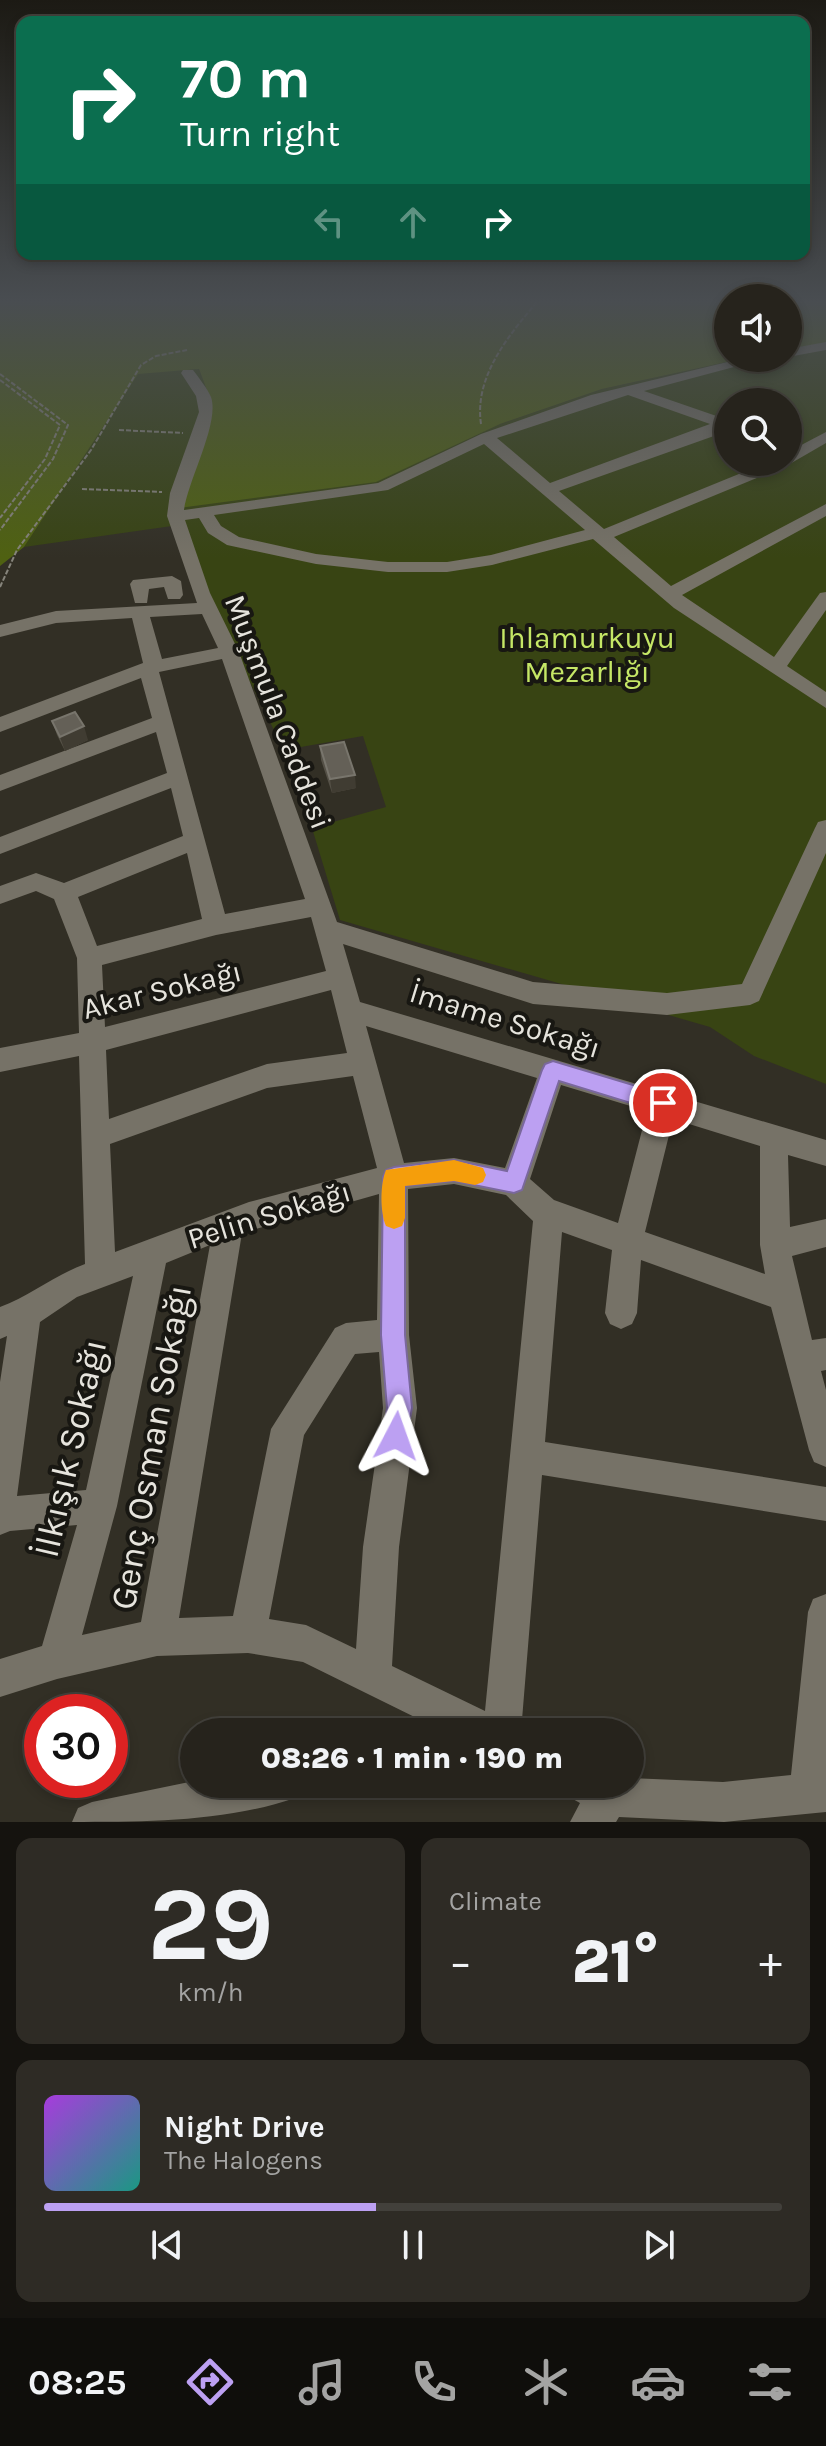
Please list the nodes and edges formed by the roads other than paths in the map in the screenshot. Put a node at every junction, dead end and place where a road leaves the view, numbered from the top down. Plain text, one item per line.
1 (196, 387) edge
2 (636, 387) edge
3 (628, 389) junction
4 (714, 421) edge
5 (714, 429) edge
6 (486, 437) junction
7 (826, 437) edge
8 (802, 451) edge
9 (747, 476) edge
10 (546, 490) junction
11 (826, 509) edge
12 (204, 512) junction
13 (175, 516) junction
14 (597, 535) junction
15 (669, 594) junction
16 (826, 597) edge
17 (204, 600) junction
18 (140, 607) junction
19 (0, 631) edge
20 (229, 652) junction
21 (151, 668) junction
22 (776, 668) junction
23 (826, 701) edge
24 (163, 722) junction
25 (0, 725) edge
26 (179, 777) junction
27 (0, 783) edge
28 (826, 828) edge
29 (194, 841) junction
30 (0, 846) edge
31 (64, 893) junction
32 (0, 895) edge
33 (323, 917) junction
34 (216, 925) junction
35 (89, 958) junction
36 (339, 978) junction
37 (347, 1009) junction
38 (92, 1042) junction
39 (0, 1060) edge
40 (362, 1063) junction
41 (553, 1070) junction
42 (663, 1103) junction
43 (96, 1136) junction
44 (774, 1138) junction
45 (826, 1153) edge
46 (394, 1177) junction
47 (514, 1183) junction
48 (549, 1213) junction
49 (229, 1223) junction
50 (826, 1233) edge
51 (628, 1241) junction
52 (775, 1245) junction
53 (153, 1253) junction
54 (101, 1273) junction
55 (784, 1296) junction
56 (621, 1313) dead end
57 (13, 1318) edge
58 (393, 1335) junction
59 (814, 1355) edge
60 (826, 1450) edge
61 (527, 1456) junction
62 (0, 1497) edge
63 (826, 1504) edge
64 (100, 1506) junction
65 (0, 1518) edge
66 (826, 1612) edge
67 (248, 1634) junction
68 (157, 1637) junction
69 (57, 1660) junction
70 (373, 1676) junction
71 (0, 1678) edge
72 (458, 1718) edge
73 (503, 1718) edge
74 (817, 1793) edge
75 (211, 1798) edge
76 (595, 1801) edge
77 (92, 1822) edge

1 - 13 street
2 - 3 street
3 - 4 street
3 - 6 street
5 - 10 street
6 - 10 street
6 - 12 street
7 - 8 street
9 - 14 street
10 - 14 street
11 - 15 street
12 - 13 street
12 - 14 street
13 - 17 street, Muşmula Caddesi
14 - 15 street
15 - 22 street
16 - 22 street
17 - 18 street
17 - 18 street
17 - 20 street, Muşmula Caddesi
18 - 19 street
18 - 21 street
20 - 21 street
20 - 33 street, Muşmula Caddesi
21 - 24 street
21 - 25 street
22 - 23 street
24 - 26 street
24 - 27 street
26 - 29 street
26 - 30 street
28 - 33 street
29 - 31 street
29 - 34 street
31 - 32 street
31 - 35 street
33 - 34 street
33 - 36 street
34 - 35 street
35 - 38 street
36 - 37 street
36 - 38 street, Akar Sokağı
37 - 40 street
37 - 41 street, İmame Sokağı
38 - 39 street, Akar Sokağı
38 - 43 street
40 - 43 street
40 - 46 street
41 - 42 street, İmame Sokağı
41 - 47 street
42 - 44 street, İmame Sokağı
42 - 51 street
43 - 54 street
44 - 45 street, İmame Sokağı
44 - 52 street
46 - 47 street, Pelin Sokağı
46 - 49 street, Pelin Sokağı
46 - 58 street
47 - 48 street
48 - 51 street
48 - 61 street
49 - 53 street, Pelin Sokağı
49 - 68 street, Genç Osman Sokağı
50 - 52 street
51 - 55 street
51 - 56 street
52 - 55 street
53 - 54 street, Pelin Sokağı
53 - 64 street, İlkışık Sokağı
54 - 57 street, Pelin Sokağı
55 - 59 street
57 - 62 street
58 - 67 street
58 - 70 street
59 - 60 street
61 - 63 street
61 - 73 street
64 - 65 street
64 - 69 street, İlkışık Sokağı
66 - 74 street
67 - 68 street
67 - 70 street
68 - 69 street
69 - 71 street
70 - 72 street
74 - 76 street
75 - 77 street

